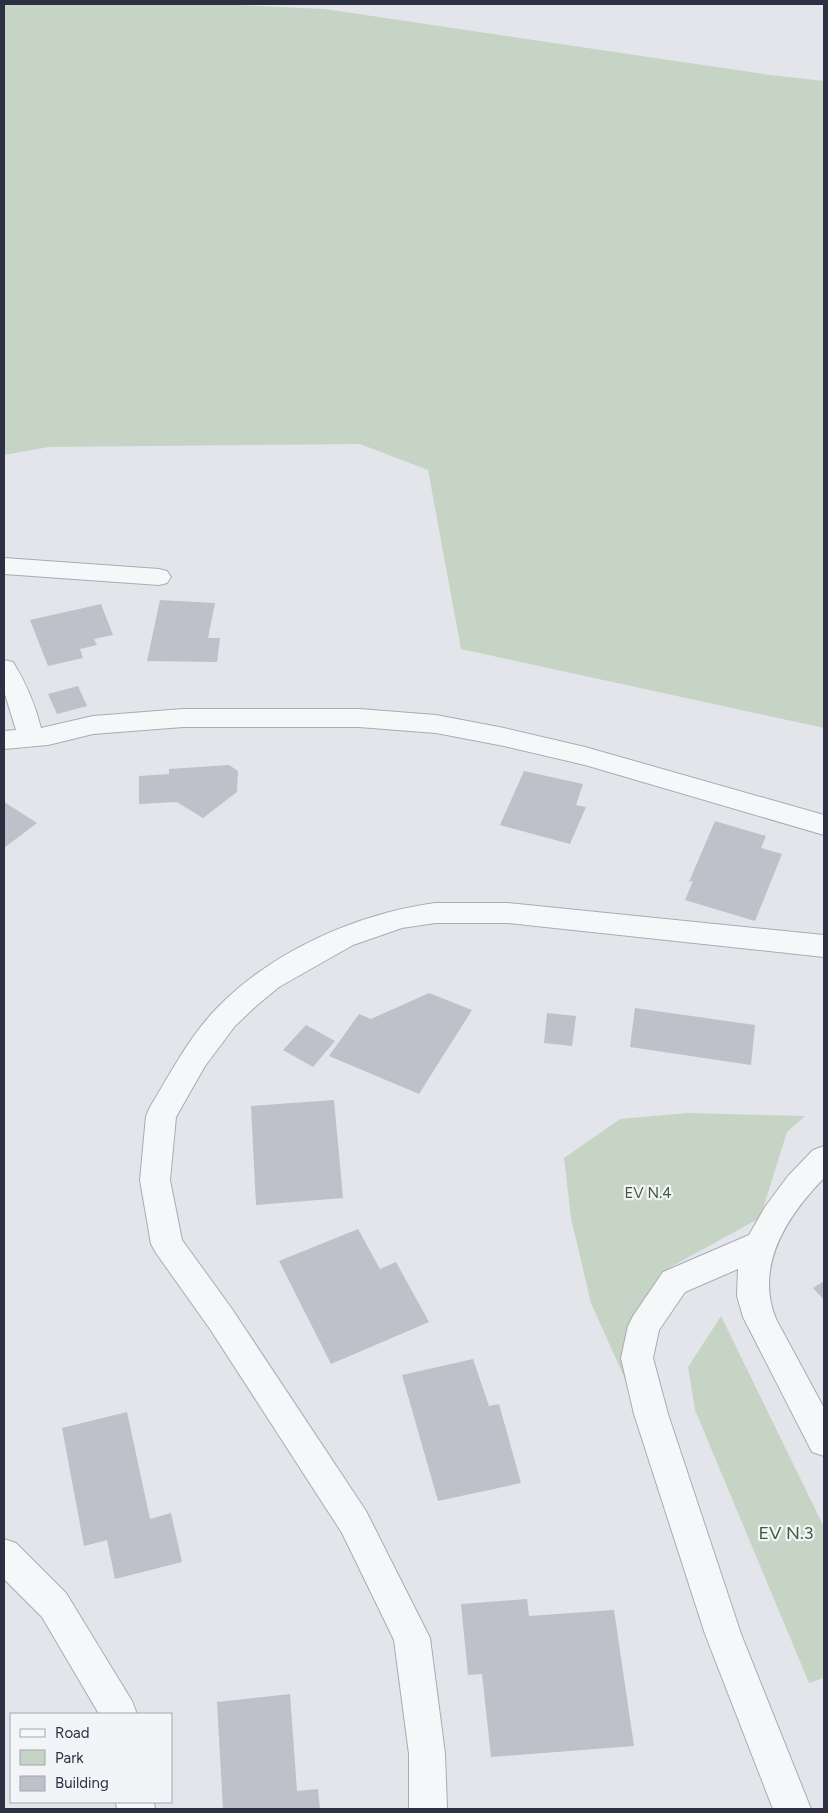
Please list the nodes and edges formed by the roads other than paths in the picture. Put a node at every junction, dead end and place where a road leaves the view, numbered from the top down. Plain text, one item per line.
1 (4, 566) edge
2 (159, 577) dead end
3 (4, 668) edge
4 (30, 738) junction
5 (4, 740) edge
6 (824, 825) edge
7 (824, 946) edge
8 (824, 1160) edge
9 (762, 1244) junction
10 (824, 1440) edge
11 (4, 1555) edge
12 (118, 1713) edge
13 (428, 1809) edge
14 (792, 1809) edge

1 - 2 street
3 - 4 street
4 - 5 street
4 - 6 street
7 - 13 street
8 - 9 street
9 - 10 street
9 - 14 street
11 - 12 street

